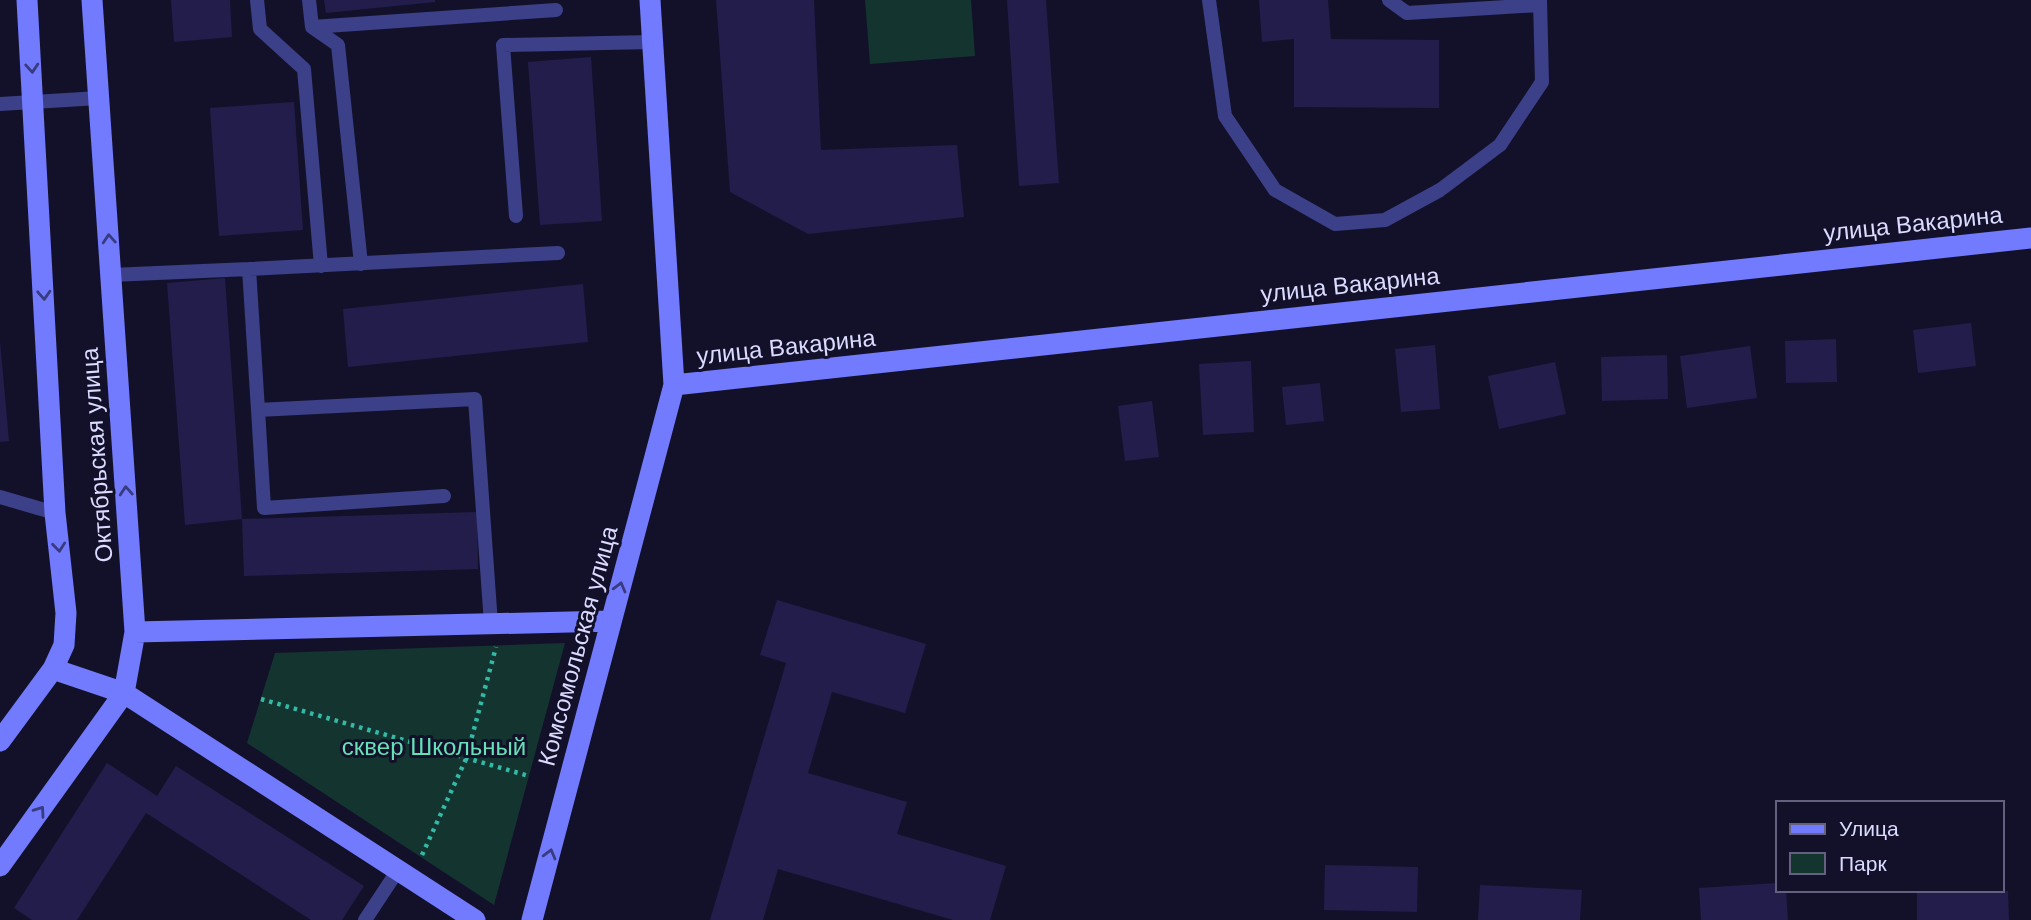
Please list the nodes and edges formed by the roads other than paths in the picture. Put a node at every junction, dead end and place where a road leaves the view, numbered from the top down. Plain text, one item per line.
1 (27, 0) edge
2 (92, 0) edge
3 (257, 0) edge
4 (309, 0) edge
5 (650, 0) edge
6 (1209, 0) edge
7 (1389, 0) edge
8 (1540, 3) edge
9 (556, 10) dead end
10 (312, 27) junction
11 (653, 42) junction
12 (99, 98) junction
13 (35, 101) junction
14 (0, 104) edge
15 (516, 216) dead end
16 (2031, 238) edge
17 (558, 253) dead end
18 (361, 264) junction
19 (321, 266) junction
20 (249, 268) junction
21 (111, 275) junction
22 (674, 385) junction
23 (258, 410) junction
24 (444, 496) dead end
25 (0, 497) edge
26 (55, 513) junction
27 (611, 621) junction
28 (491, 624) junction
29 (135, 632) junction
30 (53, 669) junction
31 (124, 693) junction
32 (0, 741) edge
33 (0, 866) edge
34 (398, 870) junction
35 (365, 920) edge
36 (475, 920) edge
37 (532, 920) edge

1 -> 13 street, Октябрьская улица
2 - 12 street, Октябрьская улица
3 - 19 lane
4 - 10 lane
5 - 11 street, Комсомольская улица
6 - 8 lane
7 - 8 lane
9 - 10 lane
10 - 18 lane
11 - 15 lane
11 - 22 street, Комсомольская улица
12 - 13 lane
21 -> 12 street, Октябрьская улица
13 - 14 lane
13 -> 26 street, Октябрьская улица
16 - 22 street, улица Вакарина
17 - 18 lane
18 - 19 lane
19 - 20 lane
20 - 21 lane
20 - 23 lane
29 -> 21 street, Октябрьская улица
27 -> 22 street, Комсомольская улица
23 - 24 lane
23 - 28 lane
25 - 26 lane
26 -> 30 street, Октябрьская улица
27 - 28 street
37 -> 27 street, Комсомольская улица
28 - 29 street
29 - 31 street, Октябрьская улица
30 - 31 street
30 - 32 street, Октябрьская улица
33 -> 31 street, Октябрьская улица
31 - 34 street
34 - 35 lane
34 - 36 street

